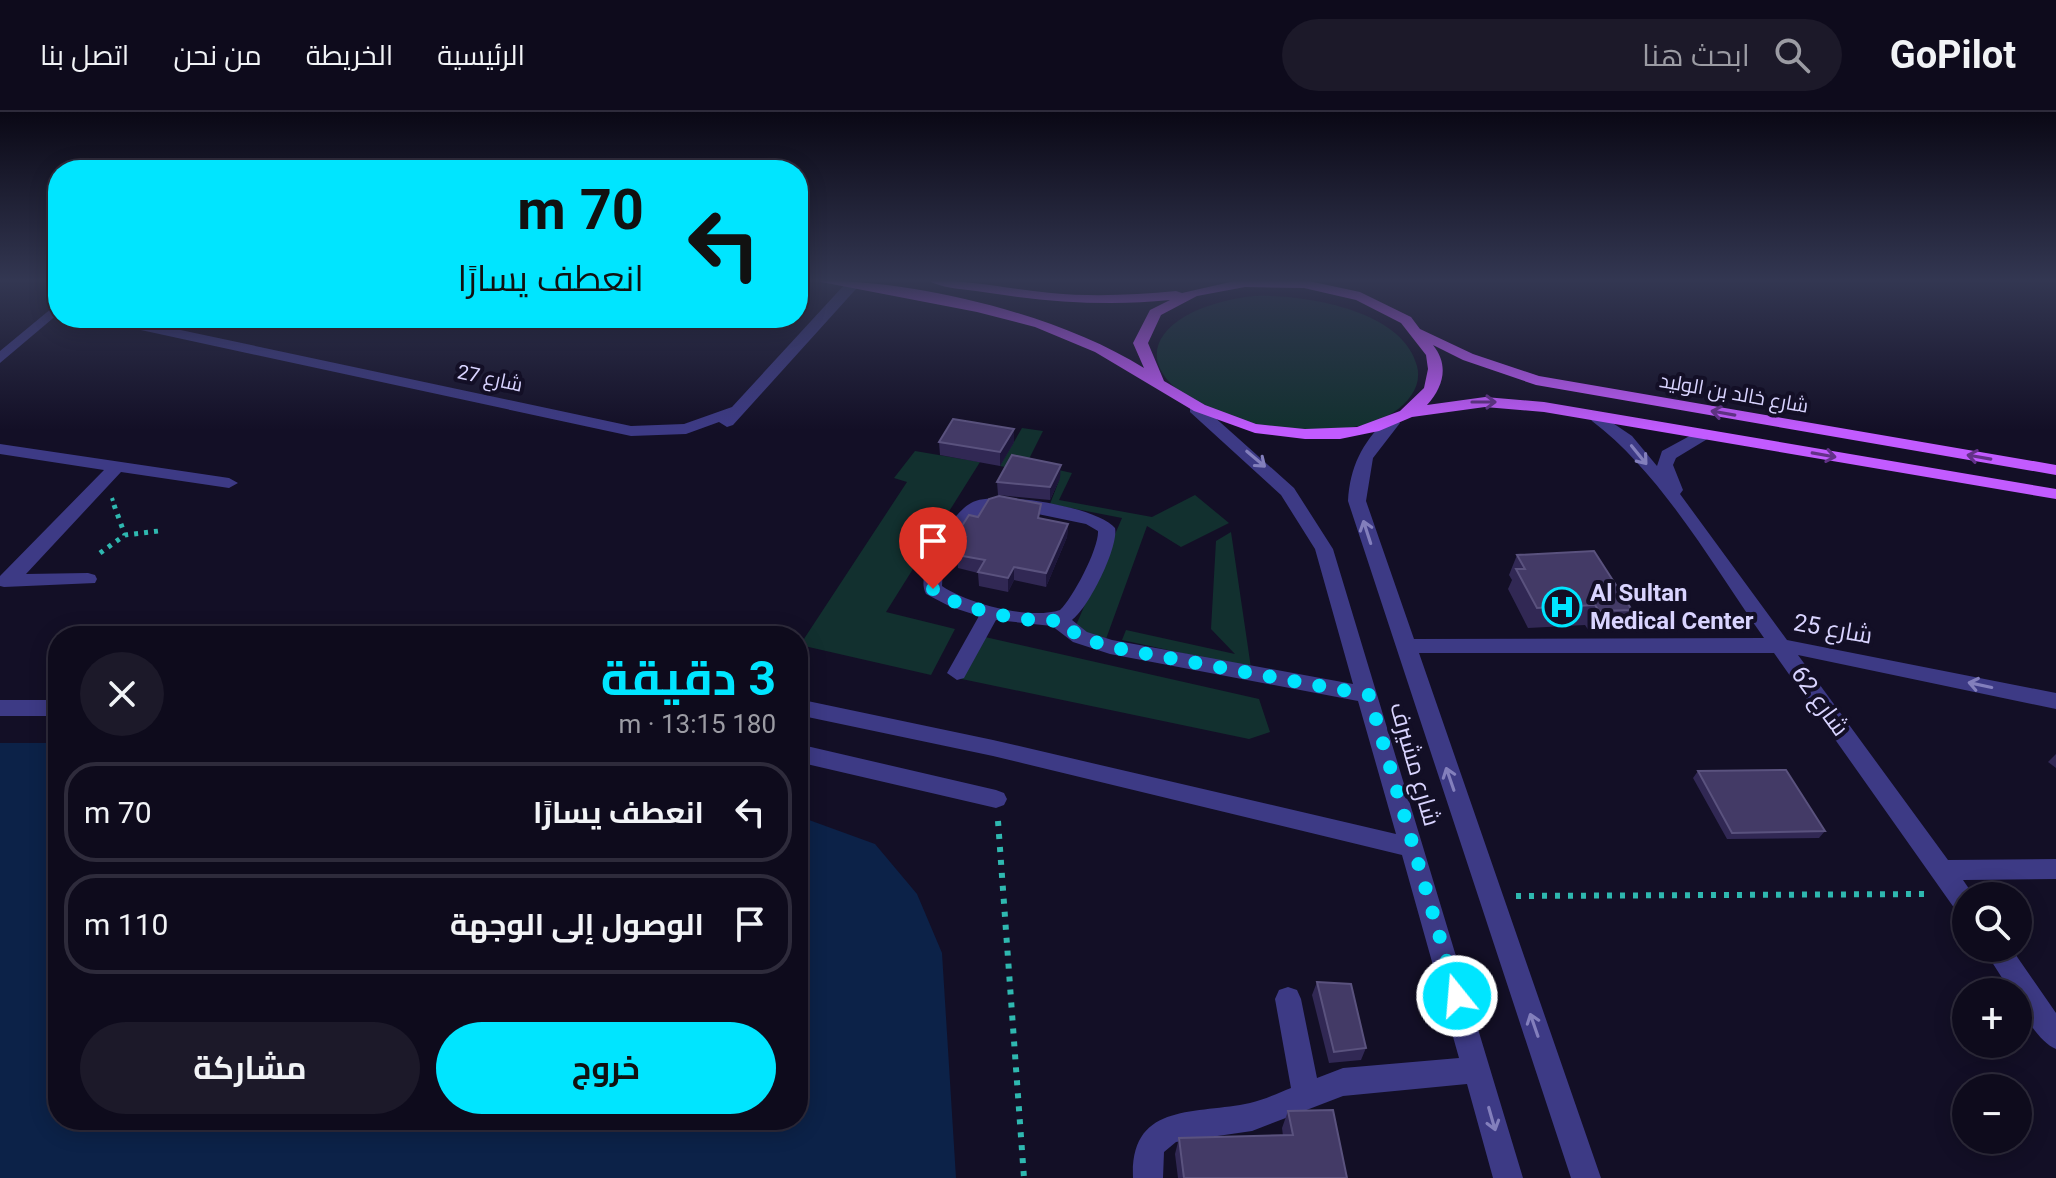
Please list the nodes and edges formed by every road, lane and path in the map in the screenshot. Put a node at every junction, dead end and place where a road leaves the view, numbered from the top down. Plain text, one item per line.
1 (1414, 329) edge
2 (33, 330) edge
3 (159, 330) edge
4 (810, 330) edge
5 (1052, 330) edge
6 (1146, 330) edge
7 (1415, 330) edge
8 (0, 359) edge
9 (1157, 382) junction
10 (1196, 409) junction
11 (1400, 418) junction
12 (1598, 418) junction
13 (1703, 435) junction
14 (0, 449) edge
15 (118, 465) junction
16 (2056, 470) edge
17 (105, 479) junction
18 (229, 483) dead end
19 (2056, 494) edge
20 (1674, 498) junction
21 (159, 531) dead end
22 (125, 535) junction
23 (100, 553) dead end
24 (88, 579) dead end
25 (5, 582) edge
26 (991, 611) junction
27 (1058, 620) junction
28 (1405, 646) junction
29 (1780, 646) junction
30 (957, 673) dead end
31 (1369, 695) junction
32 (2056, 701) edge
33 (0, 708) edge
34 (48, 708) edge
35 (808, 709) edge
36 (808, 755) edge
37 (996, 799) joint
38 (1412, 848) junction
39 (2056, 869) edge
40 (1943, 870) junction
41 (1952, 883) edge
42 (1491, 897) junction
43 (1952, 899) edge
44 (2006, 962) edge
45 (1288, 999) dead end
46 (2056, 1036) edge
47 (1478, 1070) junction
48 (1306, 1094) junction
49 (1024, 1178) edge
50 (1148, 1178) edge
51 (1508, 1178) edge
52 (1586, 1178) edge

1 - 11 main road
2 - 8 street
3 - 4 street, شارع 27
5 - 9 main road
6 - 9 main road
16 -> 7 main road, شارع خالد بن الوليد
9 - 10 main road, شارع خالد بن الوليد
10 - 11 main road, شارع خالد بن الوليد
10 -> 31 street, شارع مشيرف
11 -> 12 main road, شارع خالد بن الوليد
28 -> 11 street, شارع مشيرف
12 - 13 main road, شارع خالد بن الوليد
12 -> 20 street, شارع 62
13 -> 19 main road, شارع خالد بن الوليد
13 - 20 street, شارع 62
14 - 15 street
15 - 17 street
15 - 18 street
17 - 22 path
17 - 25 street
20 - 29 street, شارع 62
21 - 22 path
22 - 23 path
24 - 25 street
26 - 27 street
26 - 27 street
26 - 30 street
27 - 31 street
28 - 29 street, شارع 25
42 -> 28 street, شارع مشيرف
32 -> 29 street, شارع 25
29 - 40 street, شارع 62
31 - 38 street, شارع مشيرف
33 - 34 street
35 - 38 street
36 - 37 street
37 - 49 path
38 - 47 street, شارع مشيرف
39 - 40 street
40 - 41 street, شارع 62
42 - 43 path
52 -> 42 street, شارع مشيرف
44 - 46 street
45 - 48 street
47 - 48 street
47 -> 51 street, شارع مشيرف
48 - 50 street

